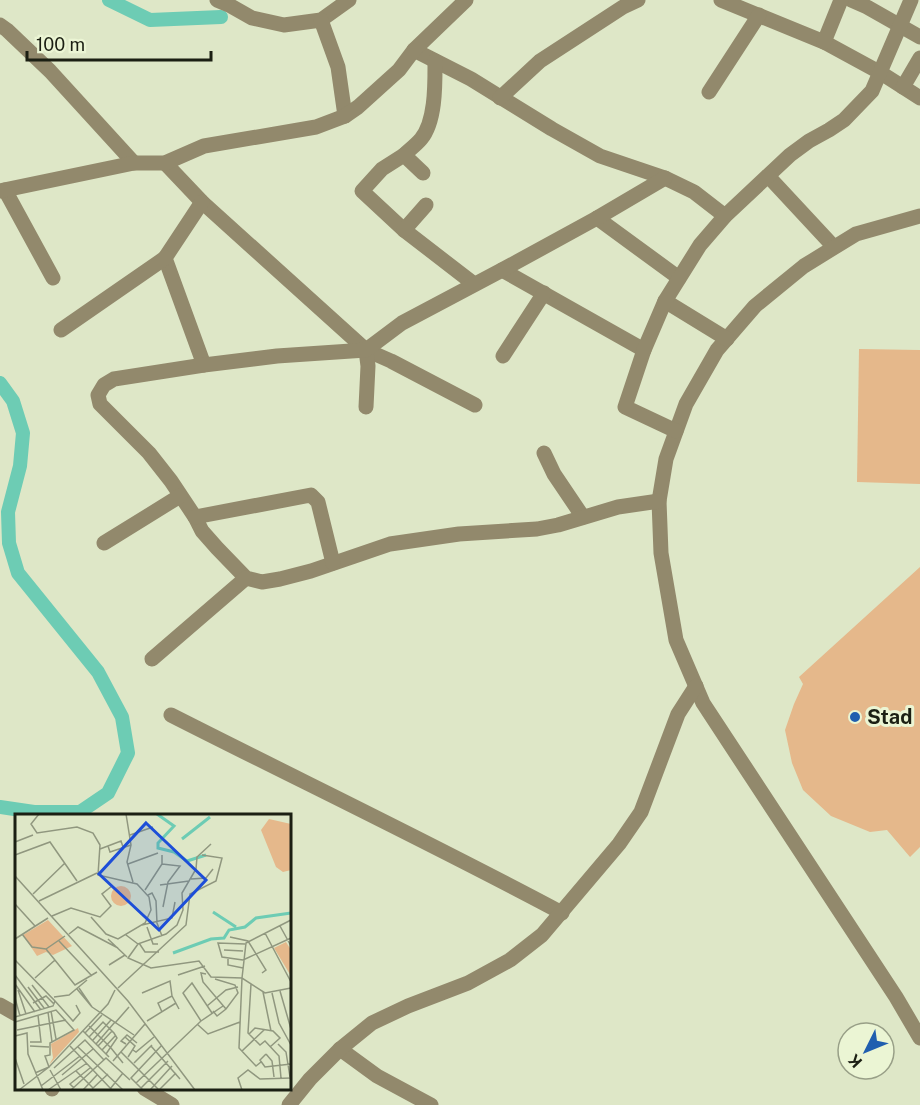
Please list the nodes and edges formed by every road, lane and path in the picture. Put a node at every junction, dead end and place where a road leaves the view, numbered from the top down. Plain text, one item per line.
1 (217, 0) edge
2 (349, 0) edge
3 (465, 0) edge
4 (638, 0) edge
5 (721, 0) edge
6 (841, 0) edge
7 (851, 0) edge
8 (911, 0) edge
9 (868, 4) edge
10 (759, 15) junction
11 (321, 20) junction
12 (0, 25) edge
13 (900, 25) junction
14 (920, 37) edge
15 (824, 42) junction
16 (414, 50) junction
17 (920, 58) edge
18 (435, 61) junction
19 (881, 73) junction
20 (903, 87) junction
21 (709, 92) dead end
22 (500, 98) junction
23 (920, 98) edge
24 (345, 116) junction
25 (404, 155) junction
26 (134, 163) junction
27 (165, 163) junction
28 (423, 173) dead end
29 (768, 176) junction
30 (665, 178) junction
31 (2, 190) edge
32 (202, 202) junction
33 (426, 205) dead end
34 (725, 216) junction
35 (920, 216) edge
36 (597, 218) junction
37 (404, 230) junction
38 (834, 247) junction
39 (165, 258) junction
40 (502, 270) junction
41 (54, 278) dead end
42 (679, 278) junction
43 (474, 284) junction
44 (544, 293) junction
45 (665, 301) junction
46 (61, 330) dead end
47 (727, 339) junction
48 (366, 350) junction
49 (644, 350) junction
50 (503, 356) dead end
51 (204, 365) junction
52 (475, 405) dead end
53 (366, 407) dead end
54 (676, 431) junction
55 (544, 453) dead end
56 (180, 496) junction
57 (659, 501) junction
58 (195, 517) junction
59 (583, 518) junction
60 (104, 543) dead end
61 (333, 563) junction
62 (246, 578) junction
63 (152, 659) dead end
64 (696, 687) junction
65 (171, 715) dead end
66 (562, 913) junction
67 (0, 1005) edge
68 (15, 1013) edge
69 (920, 1038) edge
70 (340, 1049) junction
71 (146, 1090) edge
72 (172, 1105) edge
73 (290, 1105) edge
74 (431, 1105) edge

1 - 11 street
2 - 11 street
3 - 16 street
4 - 22 street
5 - 10 street
6 - 15 street
7 - 9 street
8 - 13 street
9 - 13 street
10 - 15 street
10 - 21 street
11 - 24 street
12 - 26 street
13 - 14 street
13 - 19 street
15 - 19 street
16 - 18 street
16 - 24 street
17 - 20 street
18 - 22 street
18 - 25 street
19 - 20 street
19 - 29 street
20 - 23 street
22 - 30 street
24 - 27 street
25 - 28 street
25 - 37 street
26 - 27 street
26 - 31 street
27 - 32 street
29 - 34 street
29 - 38 street
30 - 34 street
30 - 36 street
31 - 41 street
32 - 39 street
32 - 48 street
33 - 37 street
34 - 42 street
35 - 38 street
36 - 40 street
36 - 42 street
37 - 43 street
38 - 47 street
39 - 46 street
39 - 51 street
40 - 43 street
40 - 44 street
42 - 45 street
43 - 48 street
44 - 49 street
44 - 50 street
45 - 47 street
45 - 49 street
47 - 54 street
48 - 51 street
48 - 52 street
48 - 53 street
49 - 54 street
51 - 56 street
54 - 57 street
55 - 59 street
56 - 58 street
56 - 60 street
57 - 59 street
57 - 64 street
58 - 61 street
58 - 62 street
59 - 61 street
61 - 62 street
62 - 63 street
64 - 66 street
64 - 69 street
65 - 66 street
66 - 70 street
67 - 68 street
70 - 73 street
70 - 74 street
71 - 72 street

